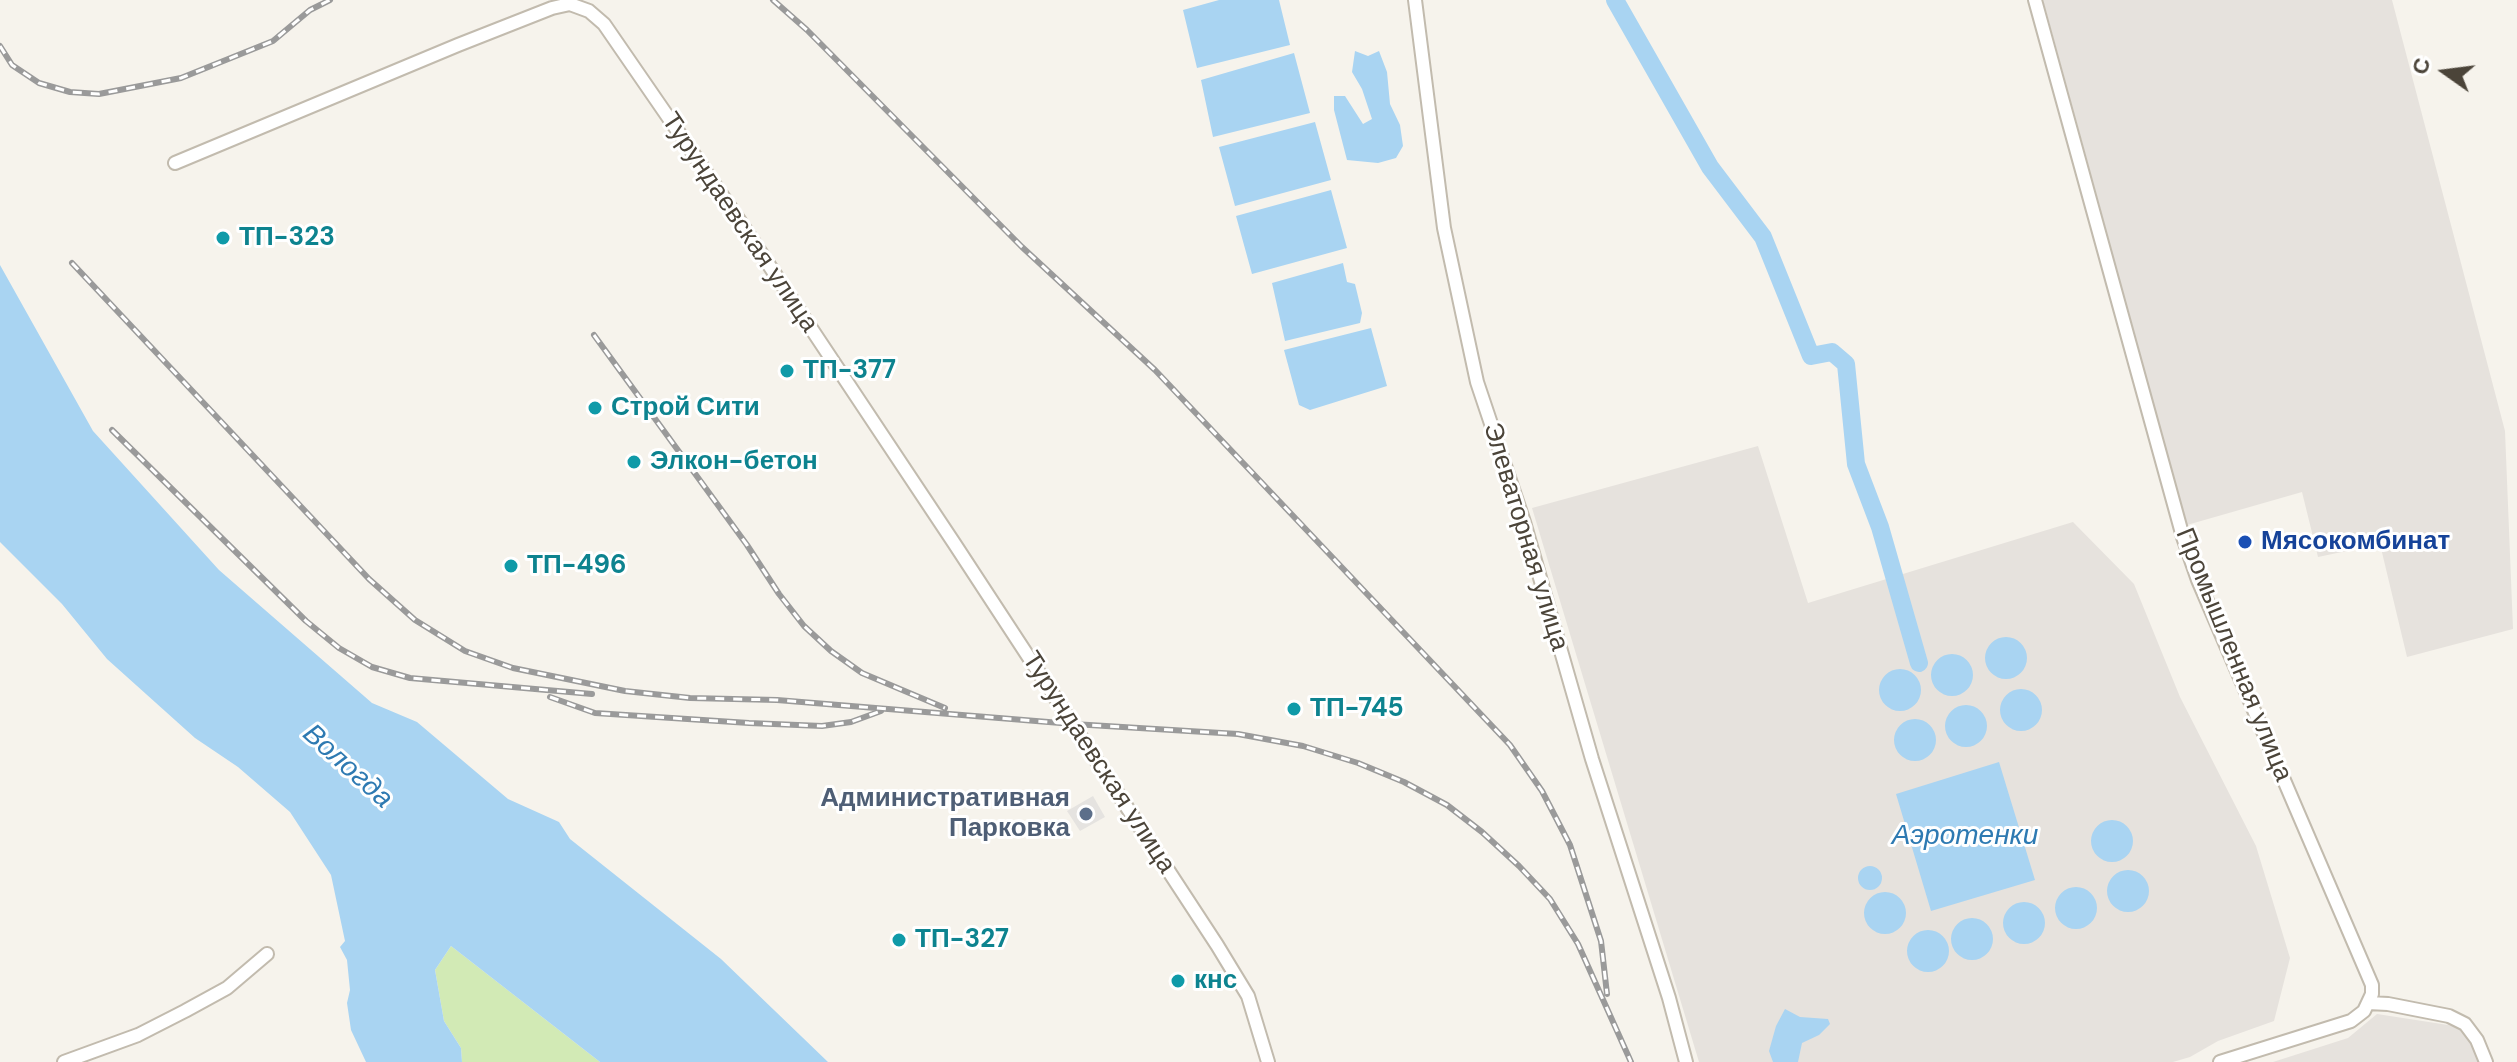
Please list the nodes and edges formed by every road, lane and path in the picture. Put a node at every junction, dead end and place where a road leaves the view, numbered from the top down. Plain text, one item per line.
1 (1415, 0) edge
2 (2035, 0) edge
3 (175, 163) dead end
4 (267, 954) dead end
5 (2368, 1003) junction
6 (64, 1062) edge
7 (1268, 1062) edge
8 (1686, 1062) edge
9 (2220, 1062) edge
10 (2486, 1062) edge

1 - 8 street, Элеваторная улица
2 - 5 street, Промышленная улица
3 - 7 street, Турундаевская улица
4 - 6 street
5 - 9 street
5 - 10 street

